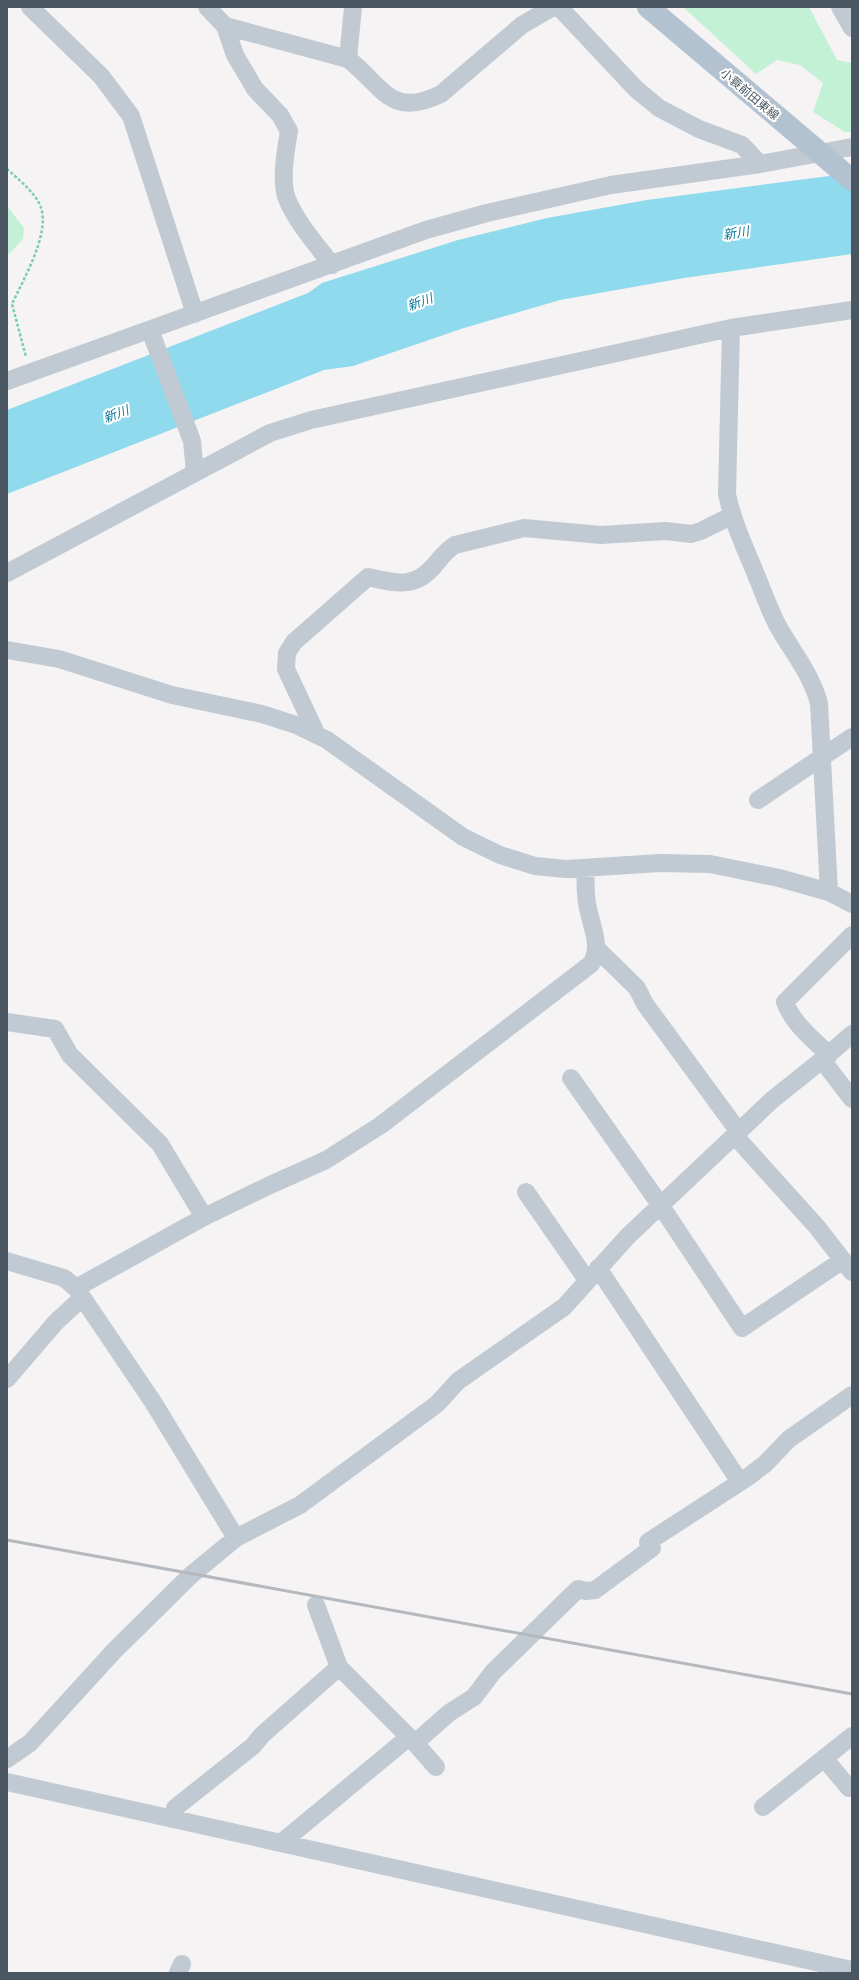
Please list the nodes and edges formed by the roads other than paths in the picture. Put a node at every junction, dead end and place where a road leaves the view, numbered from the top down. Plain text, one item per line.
1 (30, 7) edge
2 (207, 7) edge
3 (353, 7) edge
4 (553, 7) edge
5 (558, 7) edge
6 (648, 7) edge
7 (840, 7) edge
8 (225, 26) junction
9 (852, 28) edge
10 (348, 59) junction
11 (852, 147) edge
12 (822, 155) junction
13 (760, 164) junction
14 (852, 180) edge
15 (332, 265) junction
16 (852, 310) edge
17 (195, 314) junction
18 (732, 328) junction
19 (151, 334) junction
20 (7, 381) edge
21 (195, 473) junction
22 (731, 516) junction
23 (7, 573) edge
24 (7, 650) edge
25 (317, 735) junction
26 (852, 736) edge
27 (822, 756) junction
28 (758, 800) dead end
29 (586, 868) junction
30 (829, 892) junction
31 (852, 904) edge
32 (852, 935) edge
33 (597, 949) junction
34 (7, 1022) edge
35 (852, 1034) edge
36 (826, 1058) junction
37 (571, 1078) dead end
38 (852, 1099) edge
39 (737, 1134) junction
40 (526, 1192) dead end
41 (661, 1206) junction
42 (204, 1218) junction
43 (7, 1261) edge
44 (847, 1266) edge
45 (592, 1274) junction
46 (79, 1293) junction
47 (7, 1379) edge
48 (852, 1395) edge
49 (740, 1482) junction
50 (236, 1538) junction
51 (316, 1605) dead end
52 (338, 1667) junction
53 (852, 1736) edge
54 (412, 1740) junction
55 (824, 1758) junction
56 (7, 1759) edge
57 (436, 1767) dead end
58 (7, 1782) edge
59 (852, 1786) edge
60 (763, 1807) dead end
61 (172, 1819) junction
62 (281, 1843) junction
63 (852, 1970) edge

1 - 17 street
2 - 8 street
3 - 10 street
4 - 10 street
5 - 13 street
6 - 12 main road, 小蓑前田東線
7 - 9 street
8 - 10 street
8 - 15 street
11 - 12 street
12 - 13 street
12 - 14 main road, 小蓑前田東線
13 - 15 street
15 - 17 street
16 - 18 street
17 - 19 street
18 - 21 street
18 - 22 street
19 - 20 street
19 - 21 street
21 - 23 street
22 - 25 street
22 - 27 street
24 - 25 street
25 - 29 street
26 - 27 street
27 - 28 street
27 - 30 street
29 - 30 street
29 - 33 street
30 - 31 street
32 - 36 street
33 - 39 street
33 - 42 street
34 - 42 street
35 - 36 street
36 - 38 street
36 - 39 street
37 - 41 street
39 - 41 street
39 - 44 street
40 - 45 street
41 - 44 street
41 - 45 street
42 - 46 street
43 - 46 street
45 - 49 street
45 - 50 street
46 - 47 street
46 - 50 street
48 - 49 street
49 - 54 street
50 - 56 street
51 - 52 street
52 - 54 street
52 - 61 street
53 - 55 street
54 - 57 street
54 - 62 street
55 - 59 street
55 - 60 street
58 - 61 street
61 - 62 street
62 - 63 street

